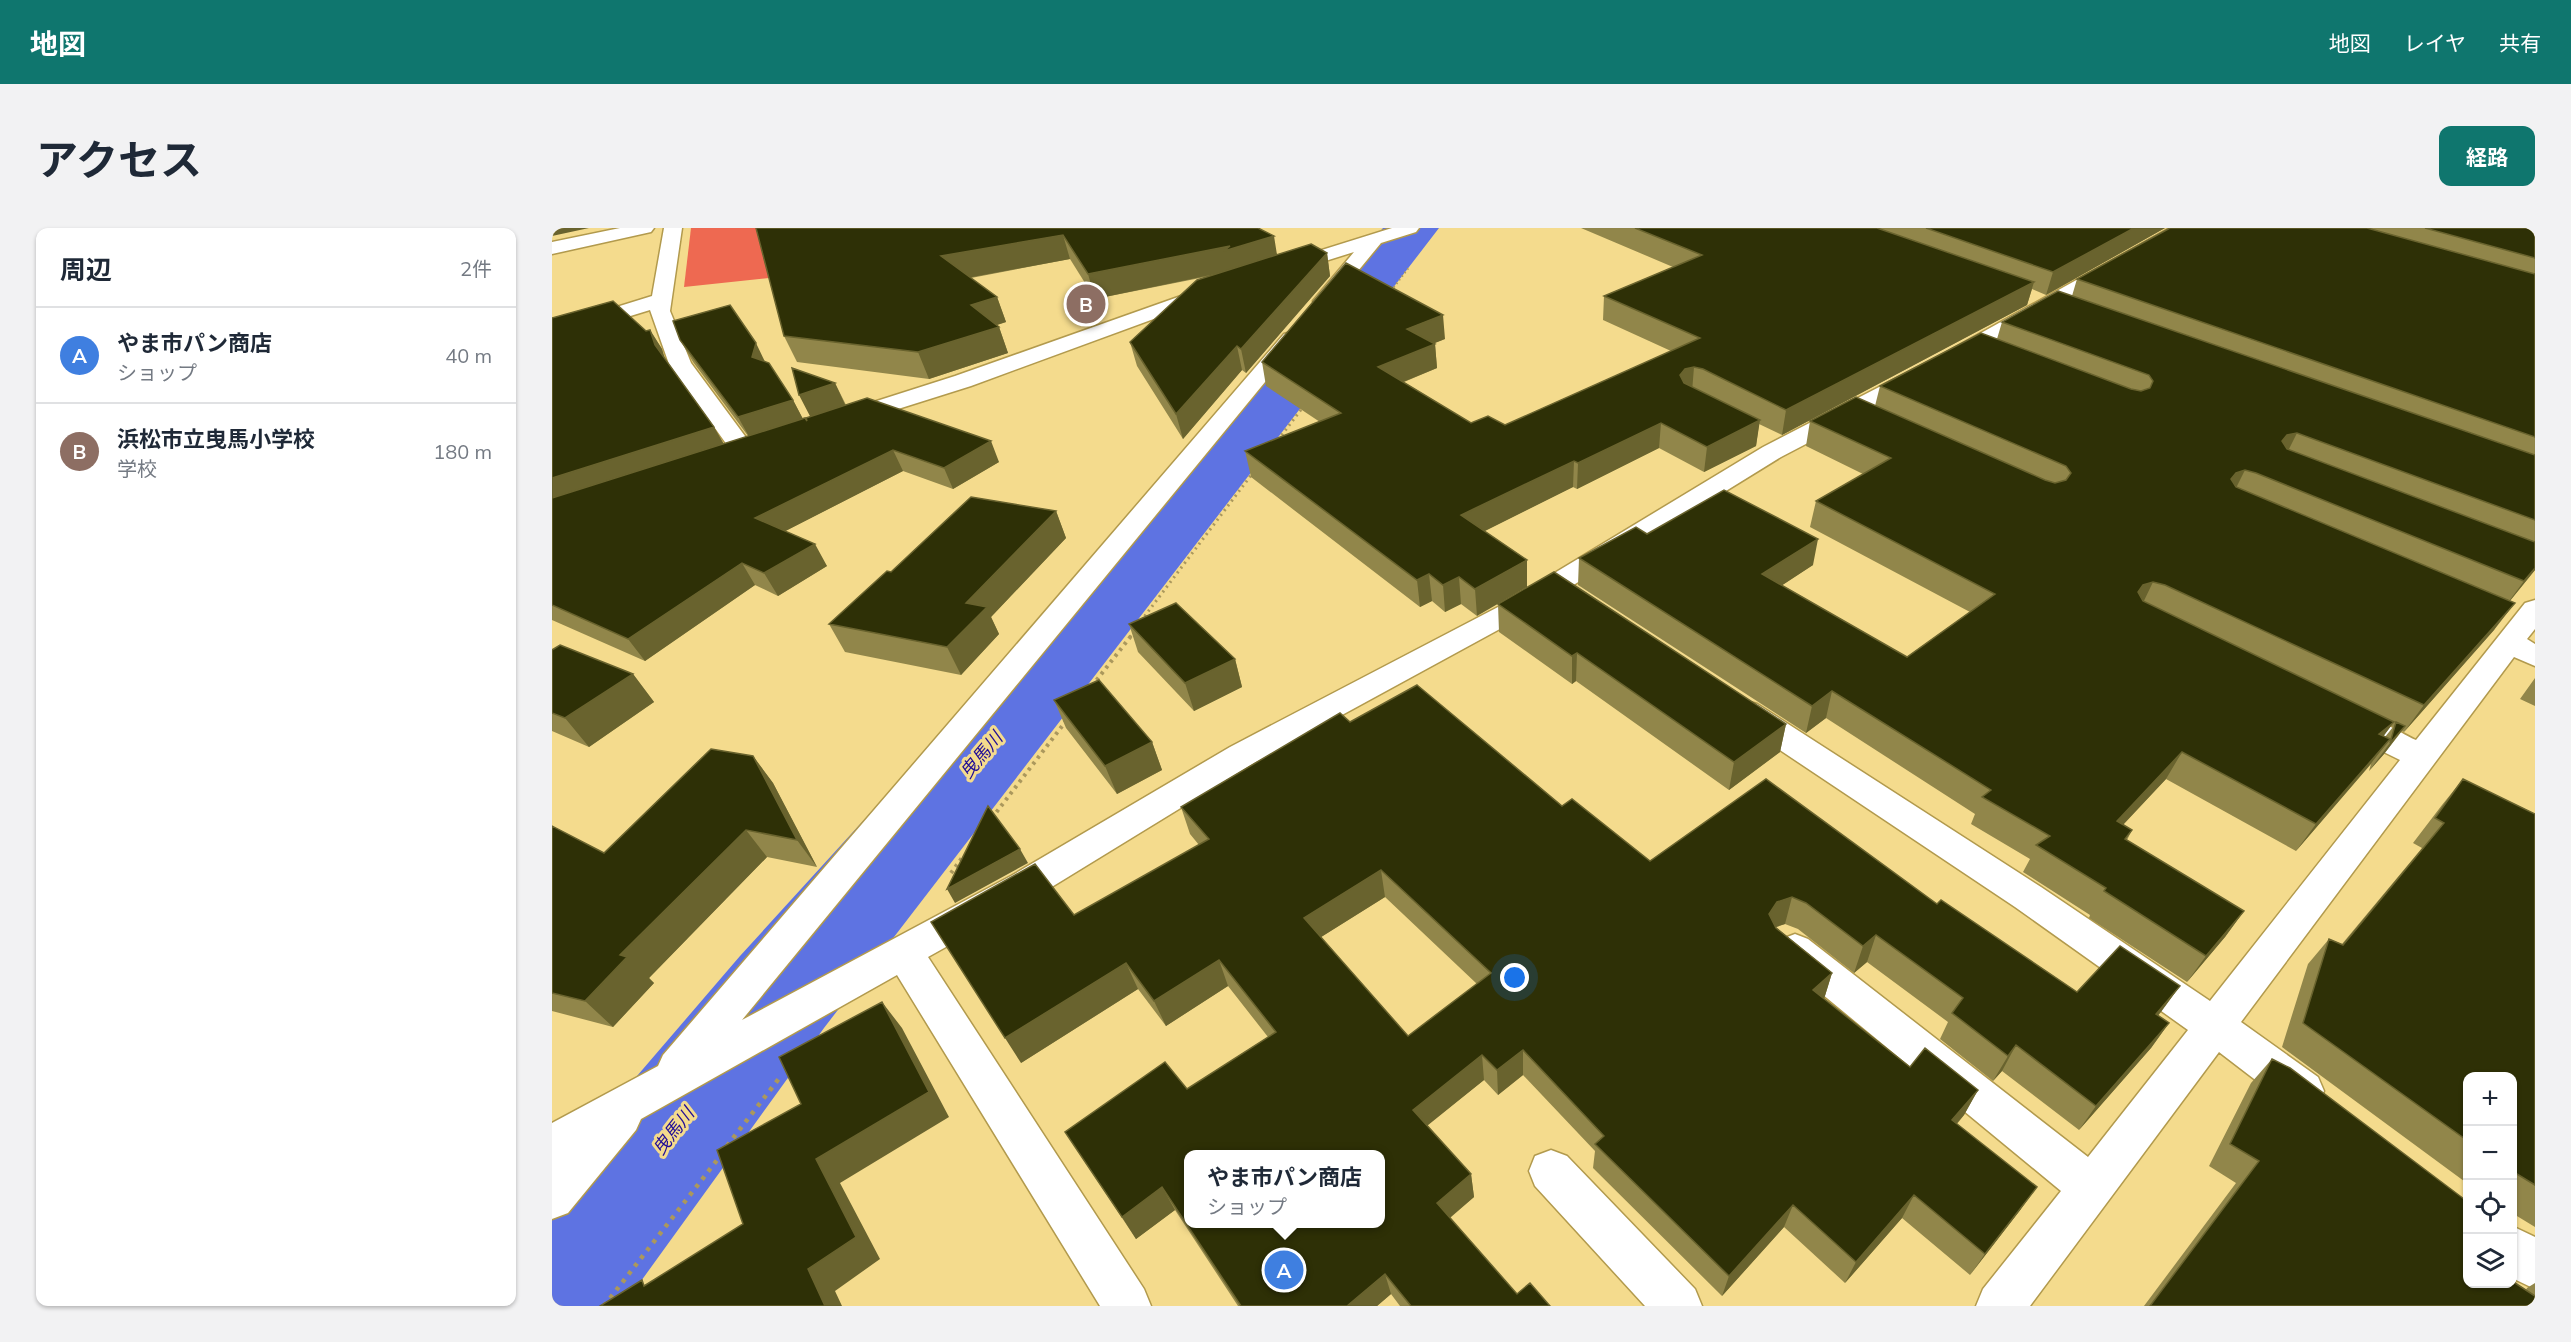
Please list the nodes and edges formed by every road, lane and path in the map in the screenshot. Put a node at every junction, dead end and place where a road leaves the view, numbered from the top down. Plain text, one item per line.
1 (645, 228) edge
2 (673, 228) edge
3 (1410, 228) edge
4 (2183, 228) edge
5 (1379, 238) junction
6 (552, 248) edge
7 (1417, 257) dead end
8 (1266, 273) edge
9 (1234, 284) edge
10 (1388, 295) edge
11 (662, 300) junction
12 (552, 334) edge
13 (1308, 400) edge
14 (820, 426) edge
15 (766, 444) edge
16 (1272, 448) edge
17 (1258, 467) edge
18 (1554, 585) junction
19 (1584, 605) edge
20 (2519, 631) edge
21 (1091, 687) edge
22 (1723, 696) edge
23 (2324, 709) edge
24 (1070, 716) edge
25 (2420, 756) junction
26 (990, 821) edge
27 (968, 849) edge
28 (946, 878) dead end
29 (1785, 942) edge
30 (904, 952) junction
31 (2216, 1025) junction
32 (786, 1070) edge
33 (663, 1084) junction
34 (2337, 1117) edge
35 (552, 1146) edge
36 (1551, 1171) dead end
37 (2091, 1187) junction
38 (552, 1197) edge
39 (2517, 1253) edge
40 (2535, 1266) edge
41 (604, 1306) edge
42 (1127, 1306) edge
43 (1678, 1306) edge
44 (2000, 1306) edge

1 - 6 street
2 - 11 street
3 - 5 street
4 - 18 street
5 - 8 street
5 - 33 street
7 - 10 path
9 - 14 street
11 - 12 street
11 - 15 street
13 - 16 path
17 - 21 path
18 - 19 street
18 - 30 street
20 - 25 street
22 - 31 street
23 - 25 street
24 - 26 path
25 - 31 street
27 - 28 path
29 - 37 street
30 - 33 street
30 - 42 street
31 - 34 street
31 - 37 street
32 - 41 path
33 - 35 street
33 - 38 street
36 - 43 street
37 - 44 street
39 - 40 street

